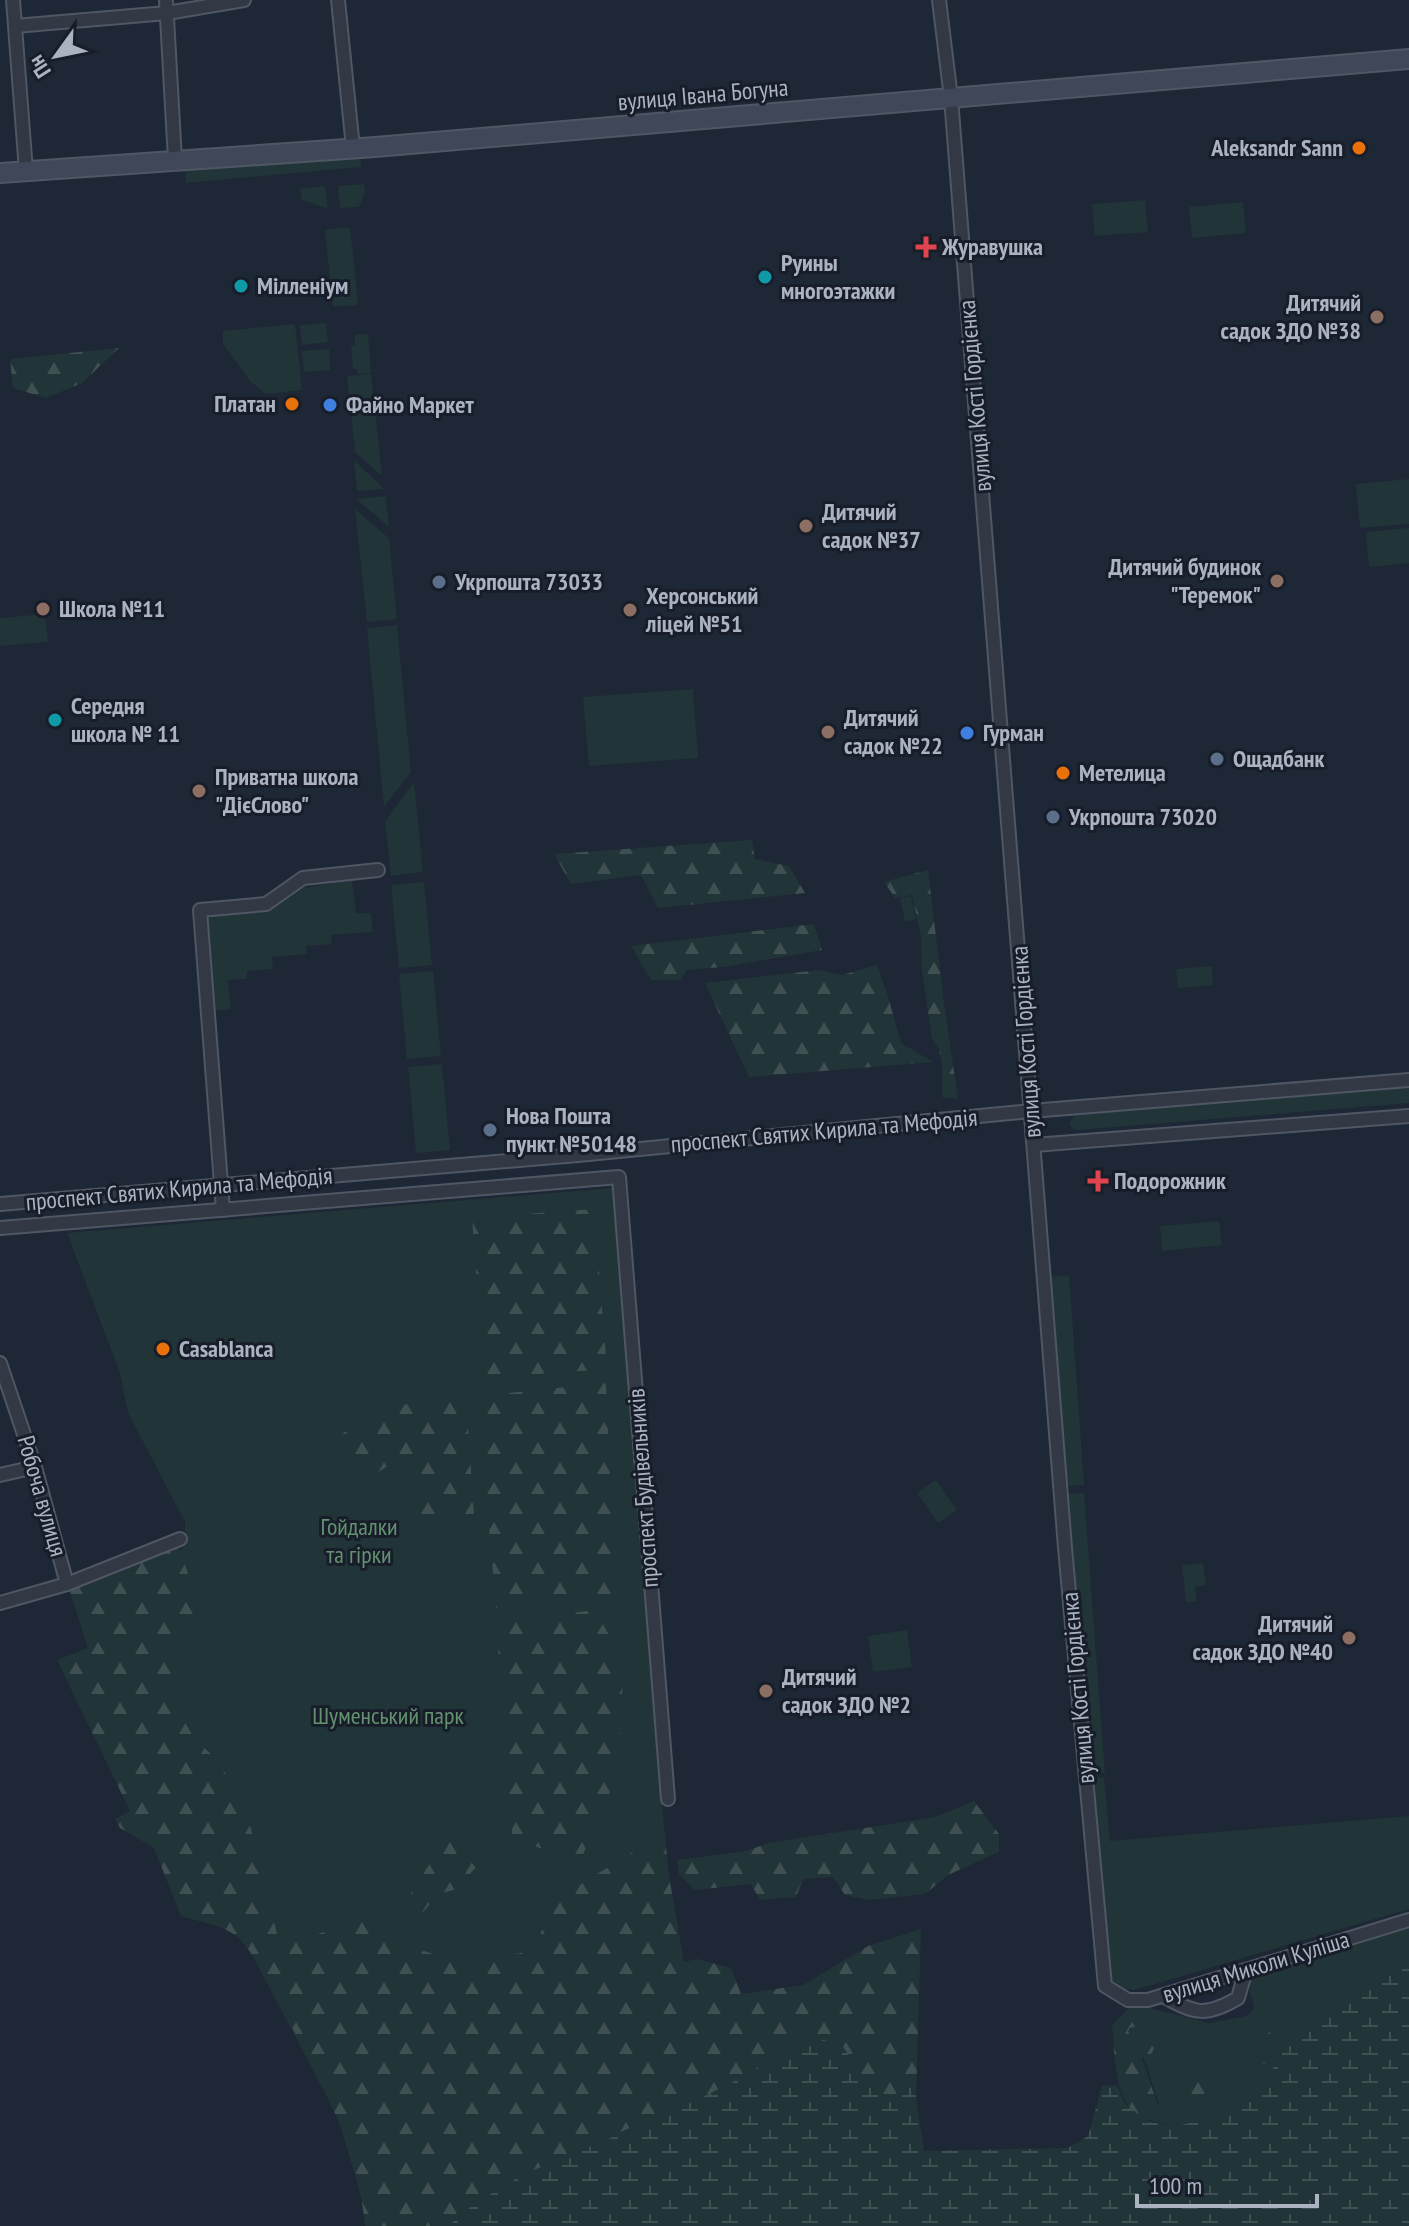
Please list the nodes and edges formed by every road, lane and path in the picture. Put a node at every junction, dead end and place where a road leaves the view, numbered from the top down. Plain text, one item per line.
1 (13, 0) edge
2 (244, 0) edge
3 (338, 0) edge
4 (939, 0) edge
5 (166, 6) edge
6 (0, 21) edge
7 (15, 23) junction
8 (1409, 59) edge
9 (951, 98) junction
10 (353, 148) junction
11 (175, 160) junction
12 (26, 171) junction
13 (0, 173) edge
14 (378, 870) dead end
15 (1409, 1080) edge
16 (1031, 1111) junction
17 (1409, 1116) edge
18 (1034, 1145) junction
19 (221, 1185) junction
20 (0, 1204) edge
21 (223, 1210) junction
22 (0, 1228) edge
23 (0, 1363) edge
24 (35, 1467) junction
25 (0, 1475) edge
26 (180, 1539) dead end
27 (67, 1584) junction
28 (0, 1603) edge
29 (668, 1799) dead end
30 (1409, 1920) edge
31 (1246, 1970) junction
32 (1105, 1986) joint
33 (1163, 1996) junction

1 - 7 street
2 - 5 street
3 - 10 street
4 - 9 street, вулиця Кості Гордієнка
5 - 7 street
5 - 11 street
6 - 7 street
7 - 12 street
8 - 9 street, вулиця Івана Богуна
9 - 10 street, вулиця Івана Богуна
9 - 16 street, вулиця Кості Гордієнка
10 - 11 street, вулиця Івана Богуна
11 - 12 street, вулиця Івана Богуна
12 - 13 street, вулиця Івана Богуна
14 - 19 street
15 - 16 street, проспект Святих Кирила та Мефодія
16 - 18 street, вулиця Кості Гордієнка
16 - 19 street, проспект Святих Кирила та Мефодія
17 - 18 street
18 - 32 street, вулиця Кості Гордієнка
19 - 20 street, проспект Святих Кирила та Мефодія
19 - 21 street
21 - 22 street
21 - 29 street, проспект Будівельників
23 - 24 street, Робоча вулиця
24 - 25 street
24 - 27 street, Робоча вулиця
26 - 27 street
27 - 28 street
30 - 31 street, вулиця Миколи Куліша
31 - 33 street, вулиця Миколи Куліша
31 - 33 street
32 - 33 street, вулиця Миколи Куліша

